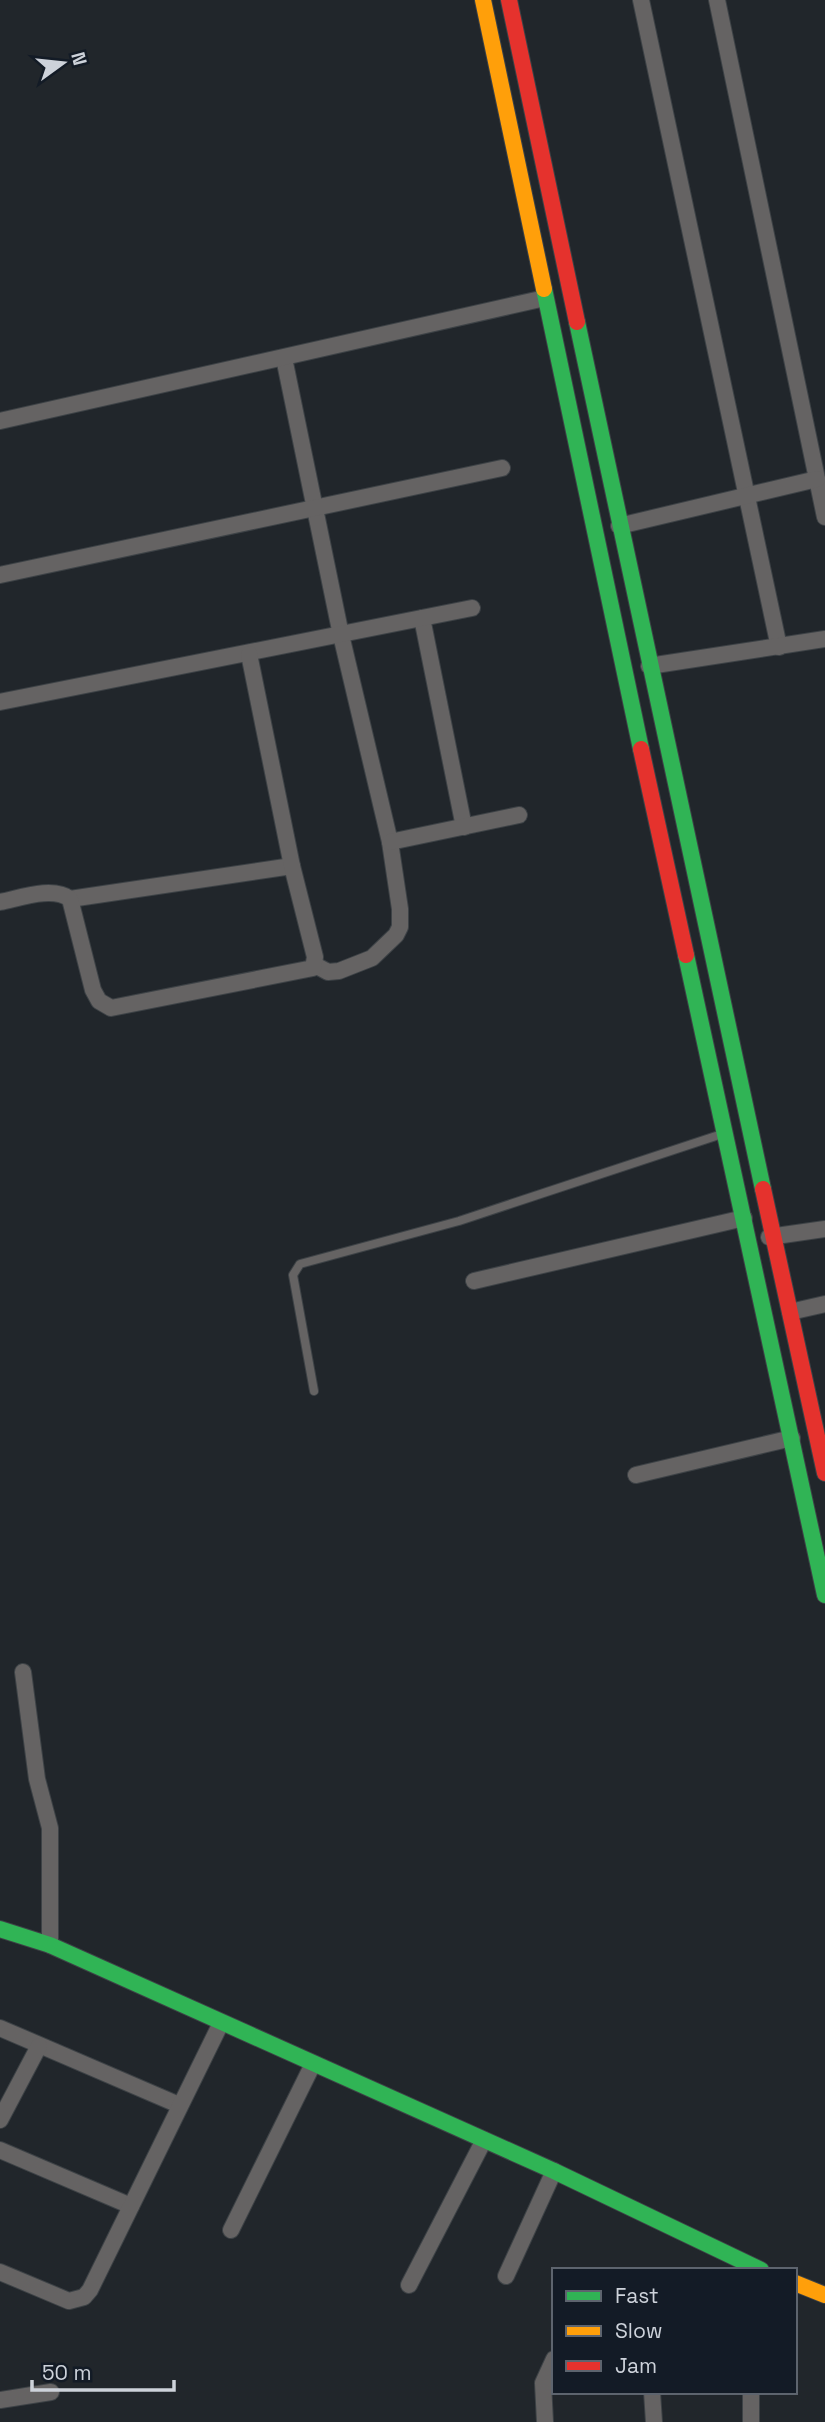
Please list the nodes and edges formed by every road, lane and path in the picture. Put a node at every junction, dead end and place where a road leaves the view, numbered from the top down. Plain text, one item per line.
1 (483, 0) edge
2 (509, 0) edge
3 (641, 0) edge
4 (717, 0) edge
5 (545, 298) junction
6 (284, 358) junction
7 (0, 421) edge
8 (502, 468) dead end
9 (817, 479) junction
10 (745, 496) junction
11 (314, 508) junction
12 (825, 517) edge
13 (619, 526) junction
14 (0, 575) edge
15 (472, 608) dead end
16 (422, 618) junction
17 (341, 635) junction
18 (825, 639) edge
19 (779, 647) junction
20 (249, 654) junction
21 (649, 666) junction
22 (0, 702) edge
23 (519, 815) dead end
24 (464, 827) junction
25 (390, 842) junction
26 (292, 866) junction
27 (70, 899) junction
28 (0, 902) edge
29 (315, 965) junction
30 (725, 1133) junction
31 (744, 1218) junction
32 (825, 1229) edge
33 (774, 1236) junction
34 (749, 1239) junction
35 (474, 1281) dead end
36 (825, 1304) edge
37 (790, 1312) junction
38 (314, 1391) dead end
39 (792, 1438) junction
40 (825, 1473) edge
41 (636, 1475) dead end
42 (825, 1595) edge
43 (23, 1671) dead end
44 (0, 1929) edge
45 (50, 1945) junction
46 (221, 2023) junction
47 (0, 2028) edge
48 (39, 2046) junction
49 (313, 2064) junction
50 (179, 2105) junction
51 (0, 2120) edge
52 (484, 2140) junction
53 (0, 2150) edge
54 (554, 2171) junction
55 (131, 2206) junction
56 (231, 2230) dead end
57 (751, 2268) edge
58 (0, 2272) edge
59 (506, 2276) dead end
60 (797, 2284) edge
61 (409, 2285) dead end
62 (825, 2295) edge
63 (552, 2363) edge
64 (51, 2392) dead end
65 (652, 2394) edge
66 (751, 2394) edge
67 (0, 2400) edge
68 (545, 2422) edge
69 (654, 2422) edge
70 (751, 2422) edge

1 - 5 main road
2 - 13 main road
3 - 10 street
4 - 9 street
5 - 6 street
5 - 30 main road
6 - 7 street
6 - 11 street
8 - 11 street
9 - 10 street
9 - 12 street
10 - 13 street
10 - 19 street
11 - 14 street
11 - 17 street
13 - 21 main road
15 - 16 street
16 - 17 street
16 - 24 street
17 - 20 street
17 - 25 street
18 - 19 street
19 - 21 street
20 - 22 street
20 - 26 street
21 - 33 main road
23 - 24 street
24 - 25 street
25 - 29 street
26 - 27 street
26 - 29 street
27 - 28 street
27 - 29 street
30 - 31 main road
30 - 38 lane
31 - 34 main road
31 - 35 street
32 - 33 street
33 - 34 street
33 - 37 main road
34 - 39 main road
36 - 37 street
37 - 40 main road
39 - 41 street
39 - 42 main road
43 - 45 street
44 - 45 main road
45 - 46 main road
46 - 49 main road
46 - 50 street
47 - 48 street
48 - 50 street
48 - 51 street
49 - 52 main road
49 - 56 street
50 - 55 street
52 - 54 main road
52 - 61 street
53 - 55 street
54 - 57 main road
54 - 59 street
55 - 58 street
60 - 62 main road
63 - 68 street
64 - 67 street
65 - 69 street
66 - 70 street

